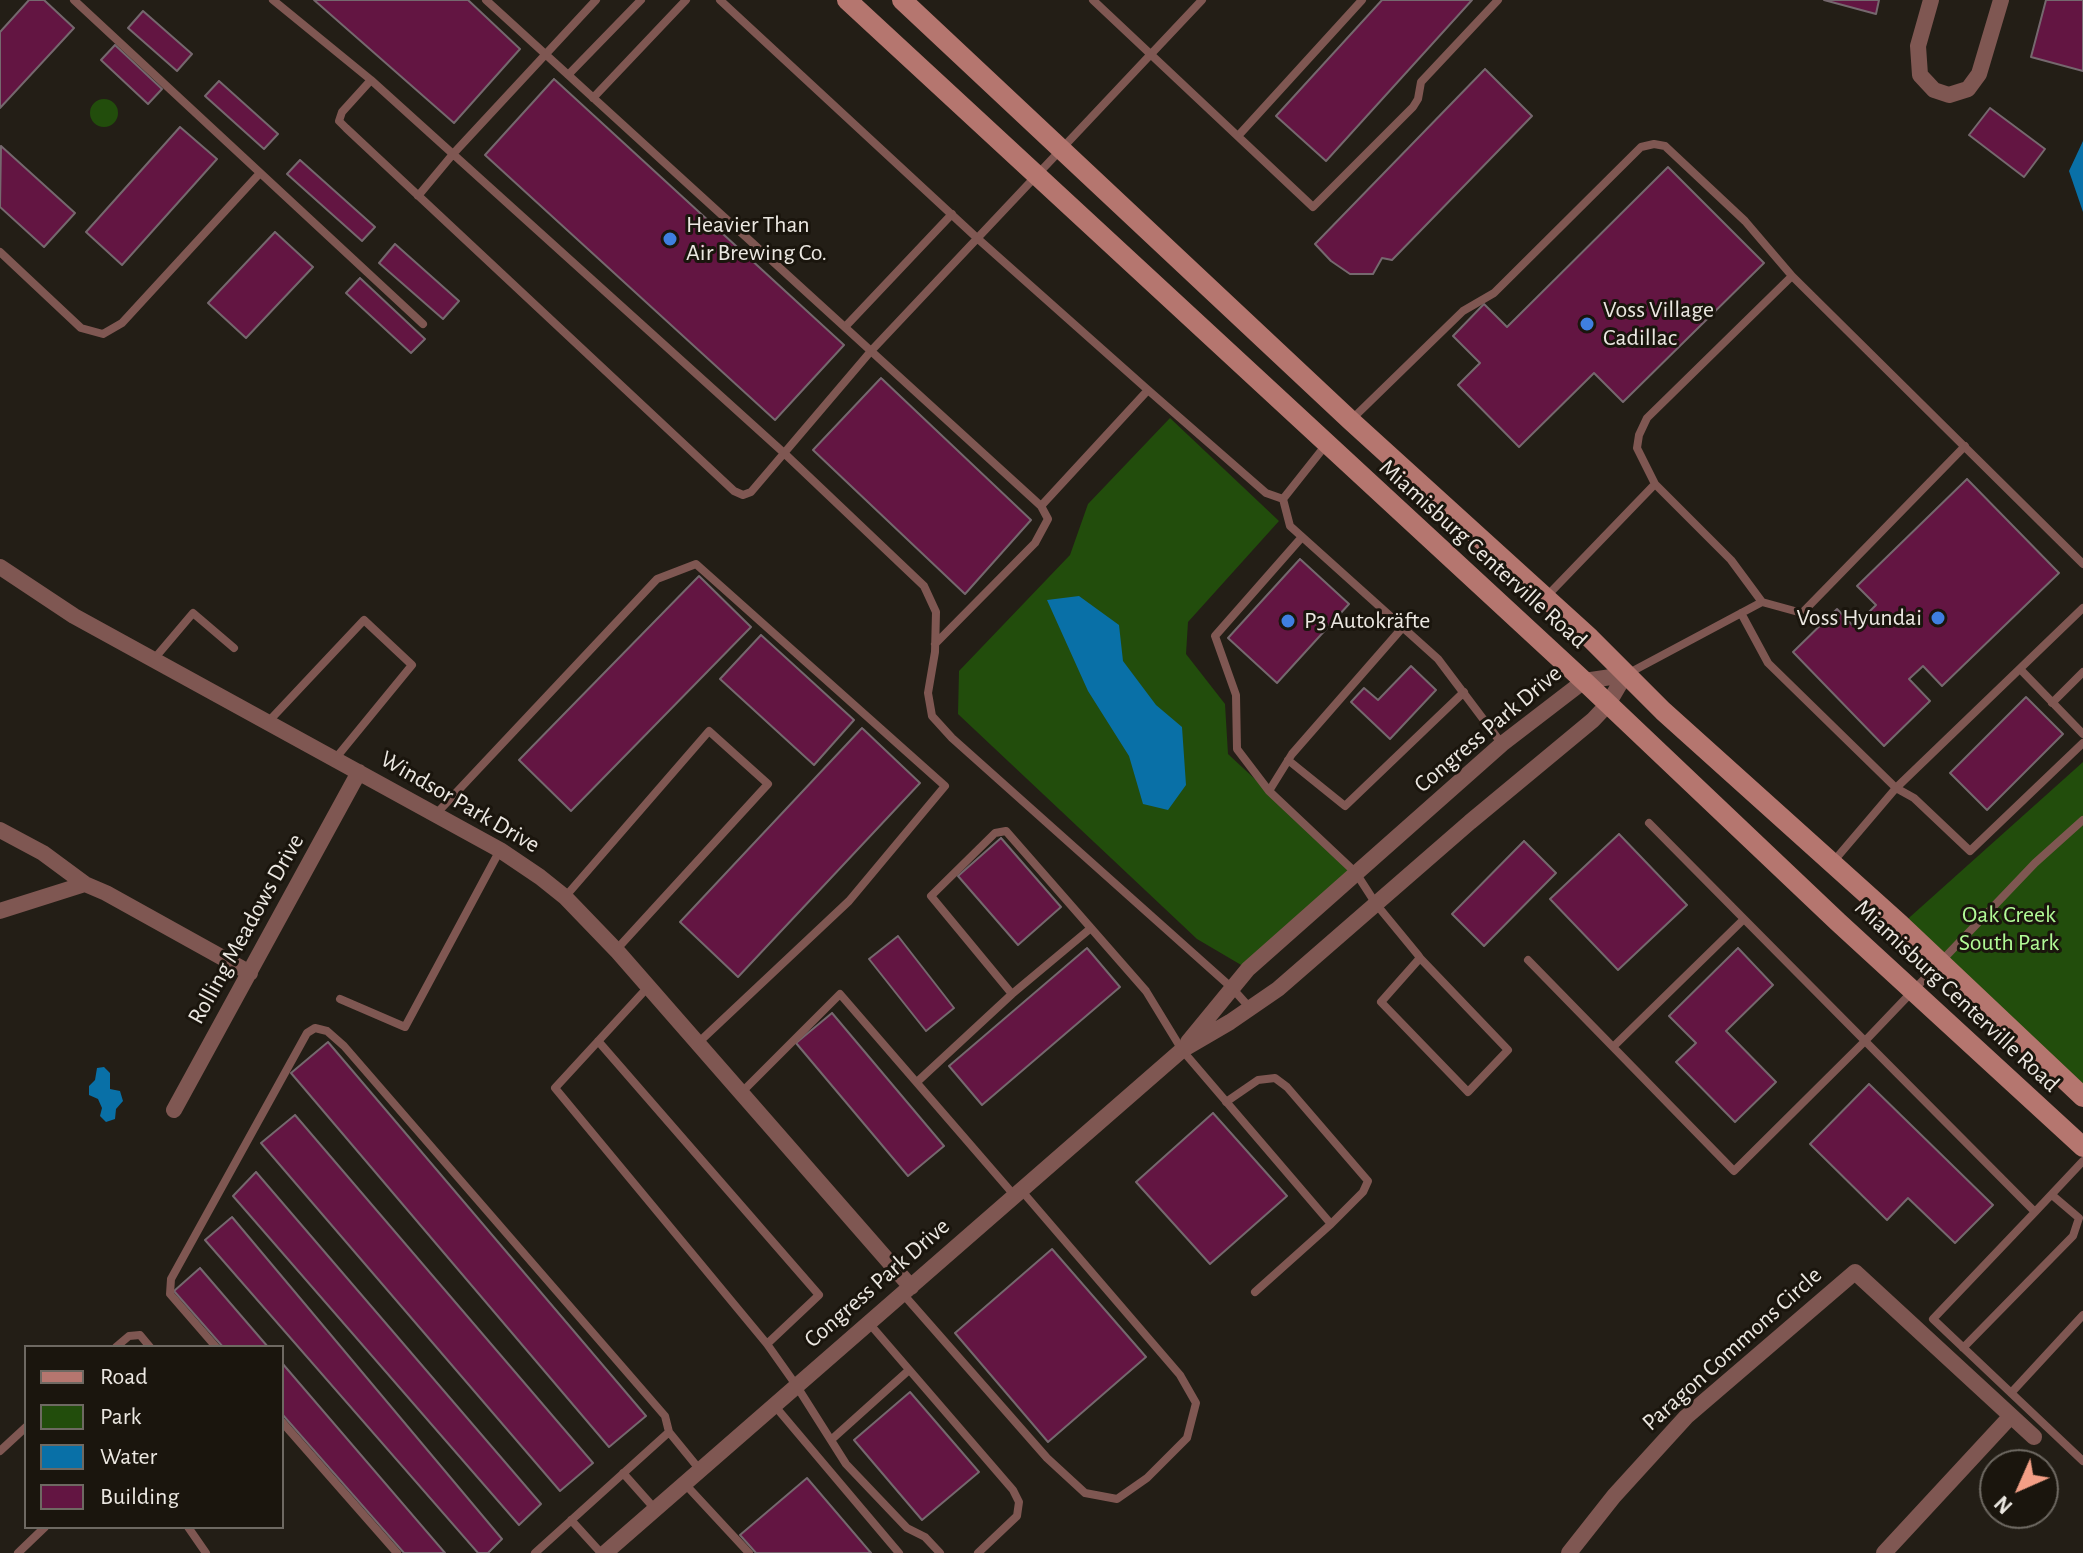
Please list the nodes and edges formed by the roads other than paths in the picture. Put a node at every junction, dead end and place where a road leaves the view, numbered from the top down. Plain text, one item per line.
1 (74, 0) edge
2 (273, 0) edge
3 (486, 0) edge
4 (596, 0) edge
5 (641, 0) edge
6 (686, 0) edge
7 (720, 0) edge
8 (847, 0) edge
9 (902, 0) edge
10 (1093, 0) edge
11 (1202, 0) edge
12 (1362, 0) edge
13 (1498, 0) edge
14 (1931, 0) edge
15 (2001, 0) edge
16 (545, 54) junction
17 (1151, 54) junction
18 (568, 75) junction
19 (371, 80) junction
20 (593, 98) junction
21 (1238, 136) junction
22 (1061, 149) junction
23 (453, 154) junction
24 (260, 173) junction
25 (1035, 176) junction
26 (418, 196) junction
27 (952, 214) junction
28 (977, 238) junction
29 (0, 252) edge
30 (1792, 276) junction
31 (423, 324) dead end
32 (845, 327) junction
33 (871, 351) junction
34 (1148, 390) junction
35 (1350, 420) junction
36 (1326, 445) junction
37 (1965, 446) junction
38 (784, 453) junction
39 (1655, 484) junction
40 (1283, 499) junction
41 (1041, 506) junction
42 (1302, 537) junction
43 (2083, 564) edge
44 (0, 567) edge
45 (1545, 598) junction
46 (1762, 602) junction
47 (2083, 608) edge
48 (1741, 613) junction
49 (1403, 627) junction
50 (935, 644) junction
51 (234, 648) dead end
52 (154, 659) junction
53 (2020, 669) junction
54 (2083, 672) edge
55 (1625, 675) junction
56 (1584, 681) junction
57 (1464, 692) junction
58 (2052, 703) junction
59 (1608, 704) junction
60 (268, 722) junction
61 (2083, 734) edge
62 (2083, 743) edge
63 (1502, 744) junction
64 (335, 759) junction
65 (1288, 760) junction
66 (359, 772) junction
67 (1896, 788) junction
68 (1269, 791) junction
69 (436, 815) junction
70 (2083, 820) edge
71 (1649, 823) dead end
72 (0, 830) edge
73 (500, 850) junction
74 (1833, 863) junction
75 (1356, 873) junction
76 (85, 884) junction
77 (565, 897) junction
78 (1376, 904) junction
79 (0, 911) edge
80 (1744, 919) junction
81 (1091, 928) junction
82 (616, 950) junction
83 (1420, 958) junction
84 (1528, 960) dead end
85 (1938, 963) junction
86 (250, 973) junction
87 (648, 986) junction
88 (1232, 988) junction
89 (1912, 990) junction
90 (1012, 994) junction
91 (340, 999) dead end
92 (1250, 1008) junction
93 (598, 1041) junction
94 (1865, 1041) junction
95 (697, 1043) junction
96 (1613, 1047) junction
97 (1182, 1050) junction
98 (917, 1082) junction
99 (741, 1093) junction
100 (2083, 1097) edge
101 (1226, 1102) junction
102 (174, 1110) dead end
103 (2083, 1147) edge
104 (2083, 1161) edge
105 (1018, 1193) junction
106 (2052, 1195) junction
107 (2035, 1212) junction
108 (2081, 1221) edge
109 (1331, 1224) junction
110 (907, 1290) junction
111 (1255, 1292) dead end
112 (2083, 1315) edge
113 (868, 1322) junction
114 (767, 1344) junction
115 (118, 1345) edge
116 (148, 1345) edge
117 (214, 1345) edge
118 (1963, 1348) junction
119 (909, 1370) junction
120 (796, 1385) junction
121 (2011, 1393) junction
122 (774, 1405) junction
123 (2010, 1417) junction
124 (284, 1424) edge
125 (24, 1429) edge
126 (669, 1432) junction
127 (2034, 1437) dead end
128 (831, 1440) junction
129 (0, 1451) edge
130 (2083, 1461) edge
131 (700, 1470) junction
132 (623, 1473) junction
133 (684, 1483) junction
134 (655, 1509) junction
135 (571, 1520) junction
136 (43, 1529) edge
137 (189, 1529) edge
138 (18, 1553) edge
139 (206, 1553) edge
140 (397, 1553) edge
141 (535, 1553) edge
142 (603, 1553) edge
143 (749, 1553) edge
144 (899, 1553) edge
145 (940, 1553) edge
146 (978, 1553) edge
147 (1569, 1553) edge
148 (1884, 1553) edge

1 - 24 lane
2 - 19 lane
3 - 16 lane
4 - 16 lane
5 - 18 lane
6 - 20 lane
7 - 27 lane
8 - 25 main road, Miamisburg Centerville Road
9 - 22 main road, Miamisburg Centerville Road
10 - 17 lane
11 - 17 lane
12 - 21 lane
13 - 21 lane
14 - 15 street
16 - 18 lane
16 - 23 lane
17 - 21 lane
17 - 22 lane
18 - 20 lane
19 - 23 lane
19 - 26 lane
20 - 32 lane
22 - 25 lane
22 - 35 main road, Miamisburg Centerville Road
23 - 26 lane
23 - 38 lane
24 - 29 lane
24 - 31 lane
25 - 28 lane
25 - 36 main road, Miamisburg Centerville Road
26 - 38 lane
27 - 28 lane
27 - 32 lane
28 - 33 lane
28 - 34 lane
30 - 35 lane
30 - 37 lane
30 - 39 lane
32 - 33 lane
33 - 38 lane
33 - 41 lane
34 - 40 lane
34 - 41 lane
35 - 36 main road
35 - 45 main road, Miamisburg Centerville Road
36 - 40 lane
36 - 56 main road, Miamisburg Centerville Road
37 - 43 lane
37 - 46 lane
38 - 50 lane
39 - 45 lane
39 - 46 lane
40 - 42 lane
41 - 50 lane
42 - 49 lane
42 - 68 lane
44 - 52 street, Windsor Park Drive
45 - 55 main road, Miamisburg Centerville Road
46 - 48 lane
47 - 53 lane
48 - 55 lane
48 - 67 lane
49 - 57 lane
49 - 65 lane
50 - 88 lane
51 - 52 lane
52 - 60 street, Windsor Park Drive
53 - 58 lane
53 - 67 lane
54 - 58 lane
55 - 56 street, Congress Park Drive
55 - 59 street, Congress Park Drive
55 - 74 main road, Miamisburg Centerville Road
56 - 59 main road, Miamisburg Centerville Road
56 - 63 street, Congress Park Drive
57 - 63 lane
57 - 65 lane
58 - 61 lane
59 - 78 street, Congress Park Drive
59 - 89 main road, Miamisburg Centerville Road
60 - 64 street, Windsor Park Drive
60 - 64 lane
62 - 67 lane
63 - 75 street, Congress Park Drive
64 - 66 street, Windsor Park Drive
65 - 68 lane
66 - 69 street, Windsor Park Drive
66 - 86 street, Rolling Meadows Drive
67 - 74 lane
68 - 75 lane
69 - 73 street, Windsor Park Drive
69 - 95 lane
70 - 85 lane
71 - 80 lane
72 - 76 street
73 - 77 street, Windsor Park Drive
73 - 91 lane
74 - 85 main road, Miamisburg Centerville Road
75 - 78 lane
75 - 88 street, Congress Park Drive
76 - 79 street
76 - 86 street
77 - 82 street, Windsor Park Drive
77 - 82 lane
78 - 83 lane
78 - 92 street, Congress Park Drive
80 - 94 lane
80 - 96 lane
81 - 90 lane
81 - 90 lane
81 - 97 lane
82 - 87 street, Windsor Park Drive
83 - 83 lane
84 - 96 lane
85 - 89 lane
85 - 100 main road, Miamisburg Centerville Road
86 - 102 street, Rolling Meadows Drive
87 - 93 lane
87 - 95 street, Windsor Park Drive
88 - 92 lane
88 - 97 street, Congress Park Drive
89 - 94 lane
89 - 103 main road, Miamisburg Centerville Road
90 - 98 lane
92 - 97 street, Congress Park Drive
93 - 114 lane
93 - 114 lane
94 - 96 lane
94 - 107 lane
95 - 99 street, Windsor Park Drive
97 - 101 lane
97 - 105 street, Congress Park Drive
98 - 99 lane
98 - 105 lane
99 - 110 street, Windsor Park Drive
101 - 109 lane
101 - 109 lane
104 - 106 lane
105 - 110 street, Congress Park Drive
105 - 110 lane
106 - 107 lane
106 - 108 lane
107 - 118 lane
108 - 118 lane
109 - 111 lane
110 - 113 street, Congress Park Drive
112 - 121 lane
113 - 119 lane
113 - 120 street, Congress Park Drive
114 - 120 lane
115 - 116 lane
117 - 126 lane
118 - 121 lane
119 - 128 lane
119 - 146 lane
120 - 122 street, Congress Park Drive
120 - 128 lane
121 - 130 lane
122 - 131 street, Congress Park Drive
122 - 144 lane
123 - 127 street, Paragon Commons Circle
123 - 147 street, Paragon Commons Circle
123 - 148 street
124 - 140 lane
125 - 129 lane
126 - 131 lane
126 - 132 lane
128 - 145 lane
131 - 133 street, Congress Park Drive
132 - 134 lane
132 - 135 lane
133 - 134 street, Congress Park Drive
133 - 143 lane
134 - 142 street, Congress Park Drive
135 - 141 lane
135 - 142 lane
136 - 138 lane
137 - 139 lane

